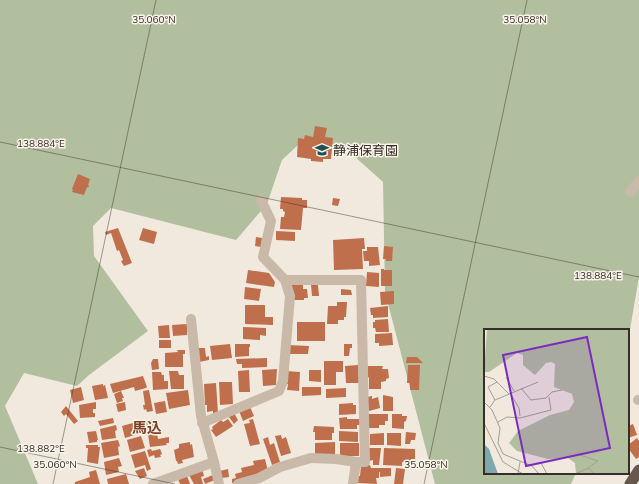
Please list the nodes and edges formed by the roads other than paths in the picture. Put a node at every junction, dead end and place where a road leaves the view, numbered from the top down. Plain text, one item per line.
1 (639, 181) edge
2 (630, 192) dead end
3 (260, 200) dead end
4 (285, 280) junction
5 (191, 319) dead end
6 (202, 423) junction
7 (214, 462) junction
8 (356, 462) junction
9 (639, 470) edge
10 (153, 484) edge
11 (219, 484) edge
12 (238, 484) edge
13 (352, 484) edge
14 (630, 484) edge

1 - 2 street
3 - 4 street
4 - 6 street
4 - 8 street
5 - 6 street
6 - 7 street
7 - 10 street
7 - 11 street
8 - 12 street
8 - 13 street
9 - 14 highway

